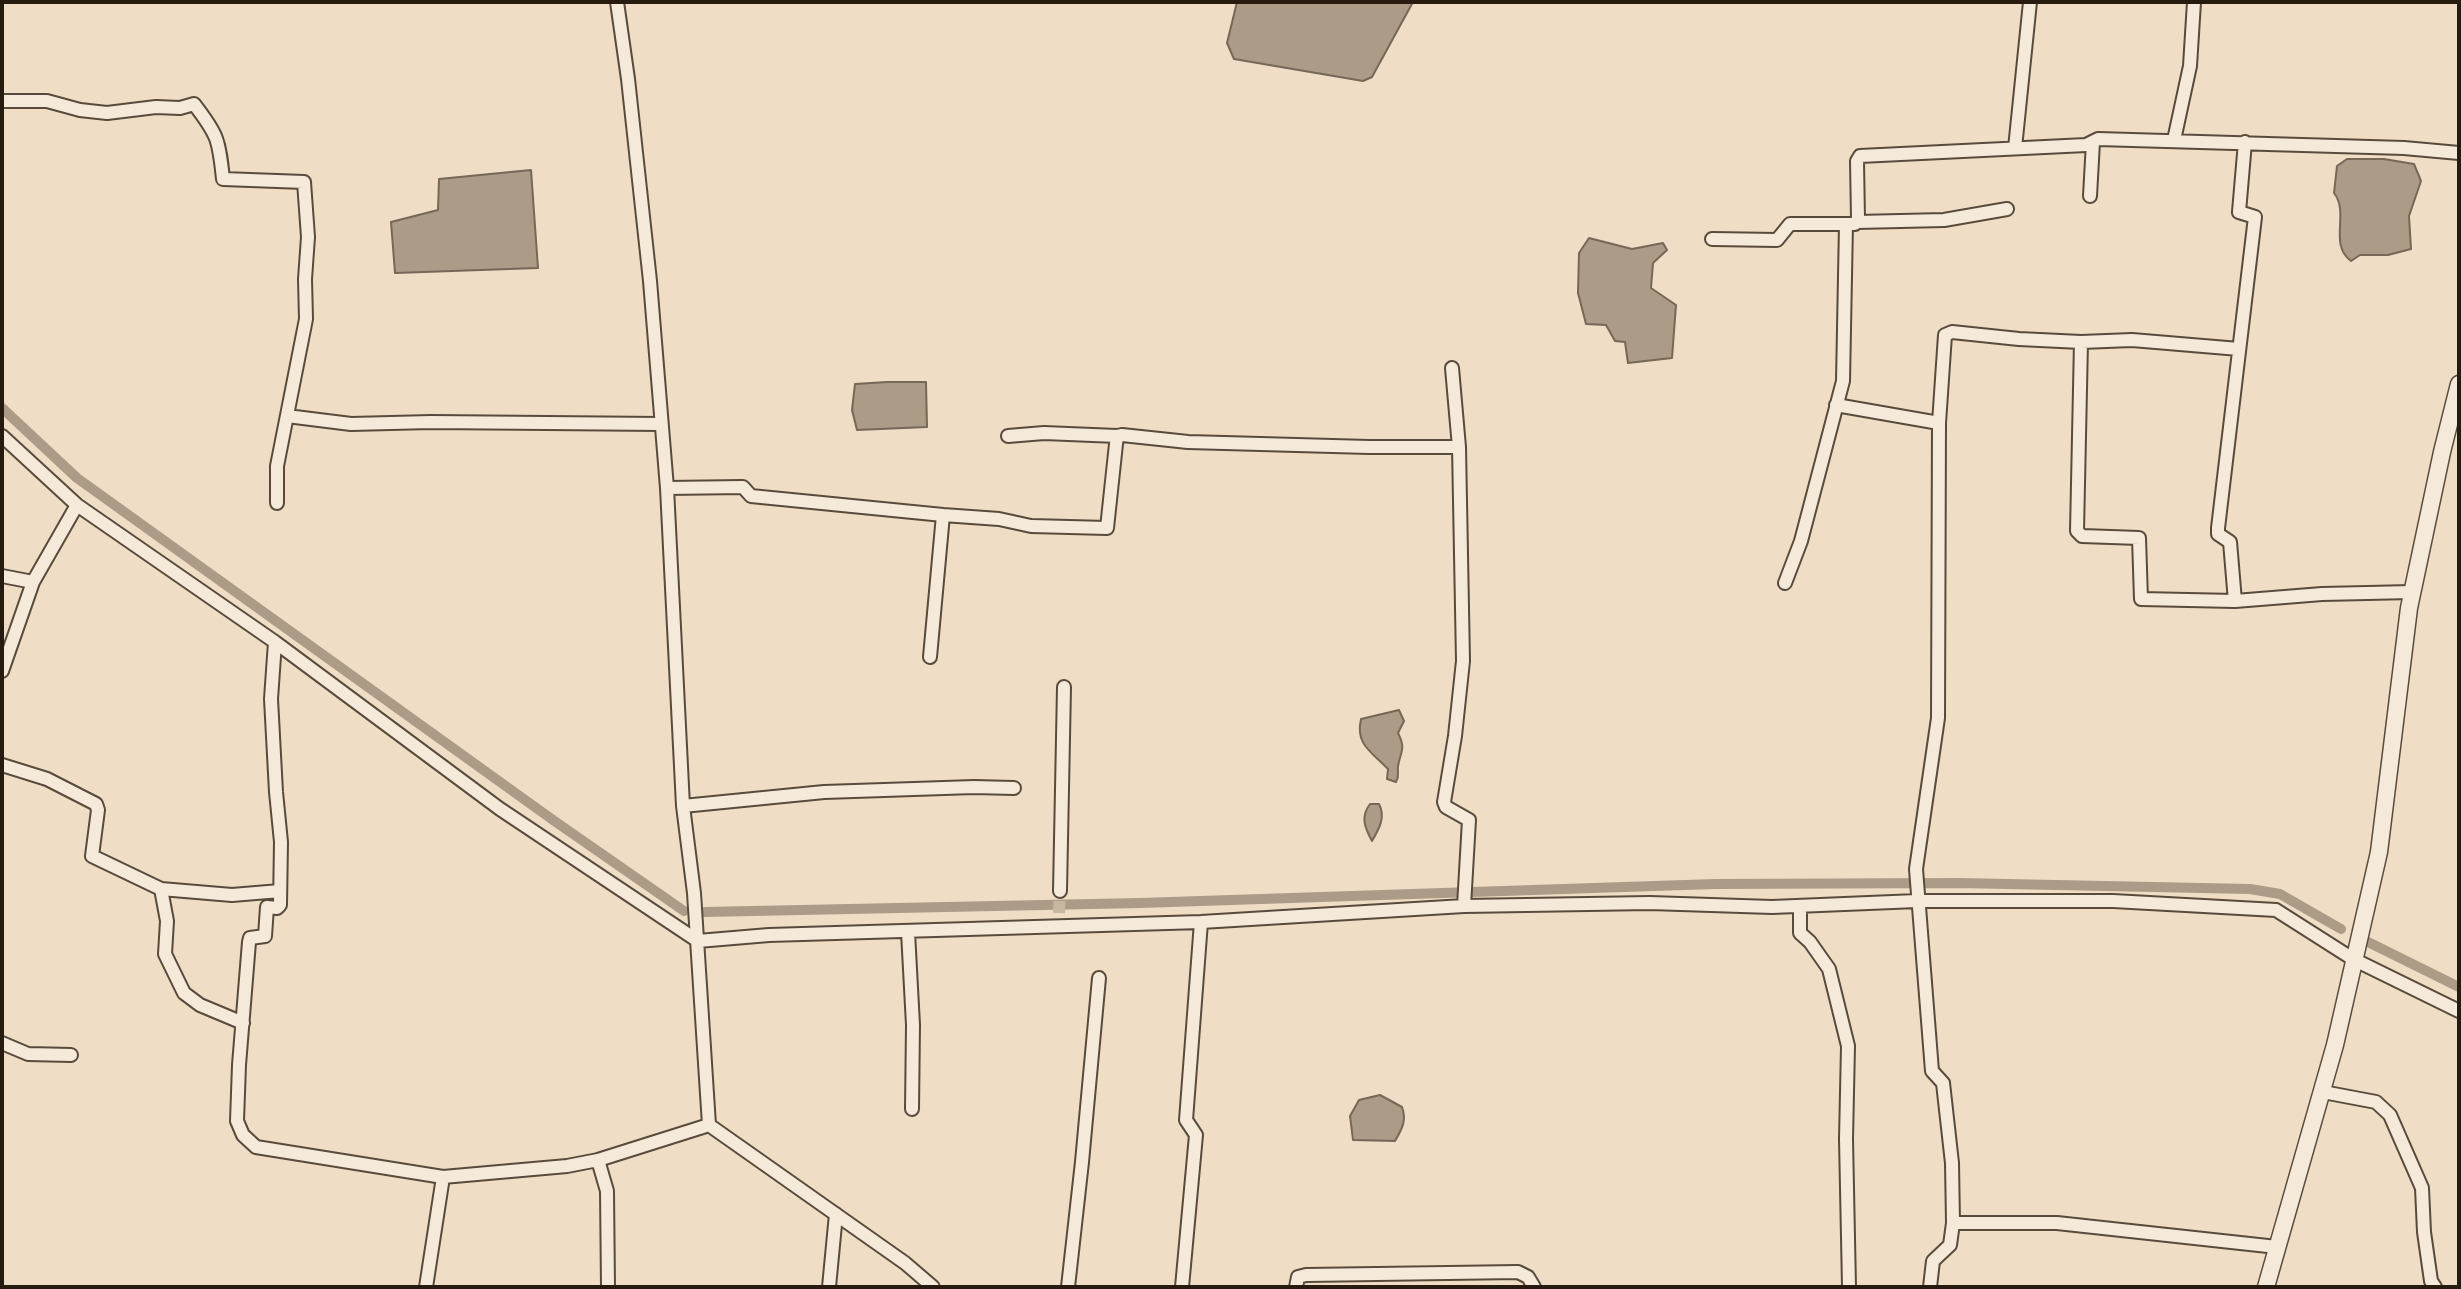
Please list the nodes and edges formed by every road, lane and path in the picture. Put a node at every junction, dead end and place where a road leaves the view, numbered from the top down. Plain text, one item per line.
1 (617, 2) edge
2 (2030, 2) edge
3 (2194, 2) edge
4 (2, 101) edge
5 (2174, 140) junction
6 (2093, 142) junction
7 (2245, 142) junction
8 (2015, 148) junction
9 (2459, 153) edge
10 (2090, 196) dead end
11 (2007, 209) dead end
12 (1851, 223) junction
13 (1712, 239) dead end
14 (2081, 342) junction
15 (2239, 348) junction
16 (1452, 368) dead end
17 (2459, 384) edge
18 (1836, 405) junction
19 (287, 416) junction
20 (1939, 423) junction
21 (661, 424) junction
22 (2, 436) edge
23 (1008, 436) dead end
24 (1117, 436) junction
25 (1459, 447) junction
26 (667, 488) junction
27 (277, 503) dead end
28 (77, 505) junction
29 (943, 514) junction
30 (2, 576) edge
31 (33, 582) junction
32 (1784, 583) dead end
33 (2412, 592) junction
34 (2235, 601) junction
35 (275, 642) junction
36 (930, 657) dead end
37 (2, 671) edge
38 (1064, 687) dead end
39 (2, 765) edge
40 (1014, 788) dead end
41 (683, 806) junction
42 (161, 889) junction
43 (280, 891) junction
44 (1060, 891) tunnel mouth
45 (1917, 896) junction
46 (1464, 901) junction
47 (1800, 906) junction
48 (1201, 922) junction
49 (908, 932) junction
50 (698, 941) junction
51 (2353, 959) junction
52 (1099, 978) dead end
53 (2459, 1011) edge
54 (243, 1023) junction
55 (2, 1043) edge
56 (71, 1055) dead end
57 (2323, 1092) junction
58 (912, 1109) dead end
59 (709, 1125) junction
60 (598, 1160) junction
61 (443, 1177) junction
62 (836, 1214) junction
63 (1953, 1223) junction
64 (2277, 1247) junction
65 (426, 1287) edge
66 (608, 1287) edge
67 (829, 1287) edge
68 (933, 1287) edge
69 (1068, 1287) edge
70 (1182, 1287) edge
71 (1296, 1287) edge
72 (1534, 1287) edge
73 (1849, 1287) edge
74 (1930, 1287) edge
75 (2266, 1287) edge
76 (2435, 1287) edge

1 - 21 street
2 - 8 street
3 - 5 street
4 - 19 street
5 - 6 street
5 - 7 street
6 - 8 street
6 - 10 street
7 - 9 street
7 - 15 street
8 - 12 street
11 - 12 street
12 - 13 street
12 - 18 street
14 - 15 street
14 - 20 street
14 - 34 street
15 - 34 street
16 - 25 street
17 - 33 street
18 - 20 street
18 - 32 street
19 - 21 street
19 - 27 street
20 - 45 street
21 - 26 street
22 - 28 street
23 - 24 street
24 - 25 street
24 - 29 street
25 - 46 street
26 - 29 street
26 - 41 street
28 - 31 street
28 - 35 street
29 - 36 street
30 - 31 street
31 - 37 street
33 - 34 street
33 - 51 street
35 - 43 street
35 - 50 street
38 - 44 street
39 - 42 street
40 - 41 street
41 - 50 street
42 - 43 street
42 - 54 street
43 - 54 street
45 - 47 street
45 - 51 street
45 - 63 street
46 - 47 street
46 - 48 street
47 - 73 street
48 - 49 street
48 - 70 street
49 - 50 street
49 - 58 street
50 - 59 street
51 - 53 street
51 - 57 street
52 - 69 street
54 - 61 street
55 - 56 street
57 - 64 street
57 - 76 street
59 - 60 street
59 - 62 street
60 - 61 street
60 - 66 street
61 - 65 street
62 - 67 street
62 - 68 street
63 - 64 street
63 - 74 street
64 - 75 street
71 - 72 street

